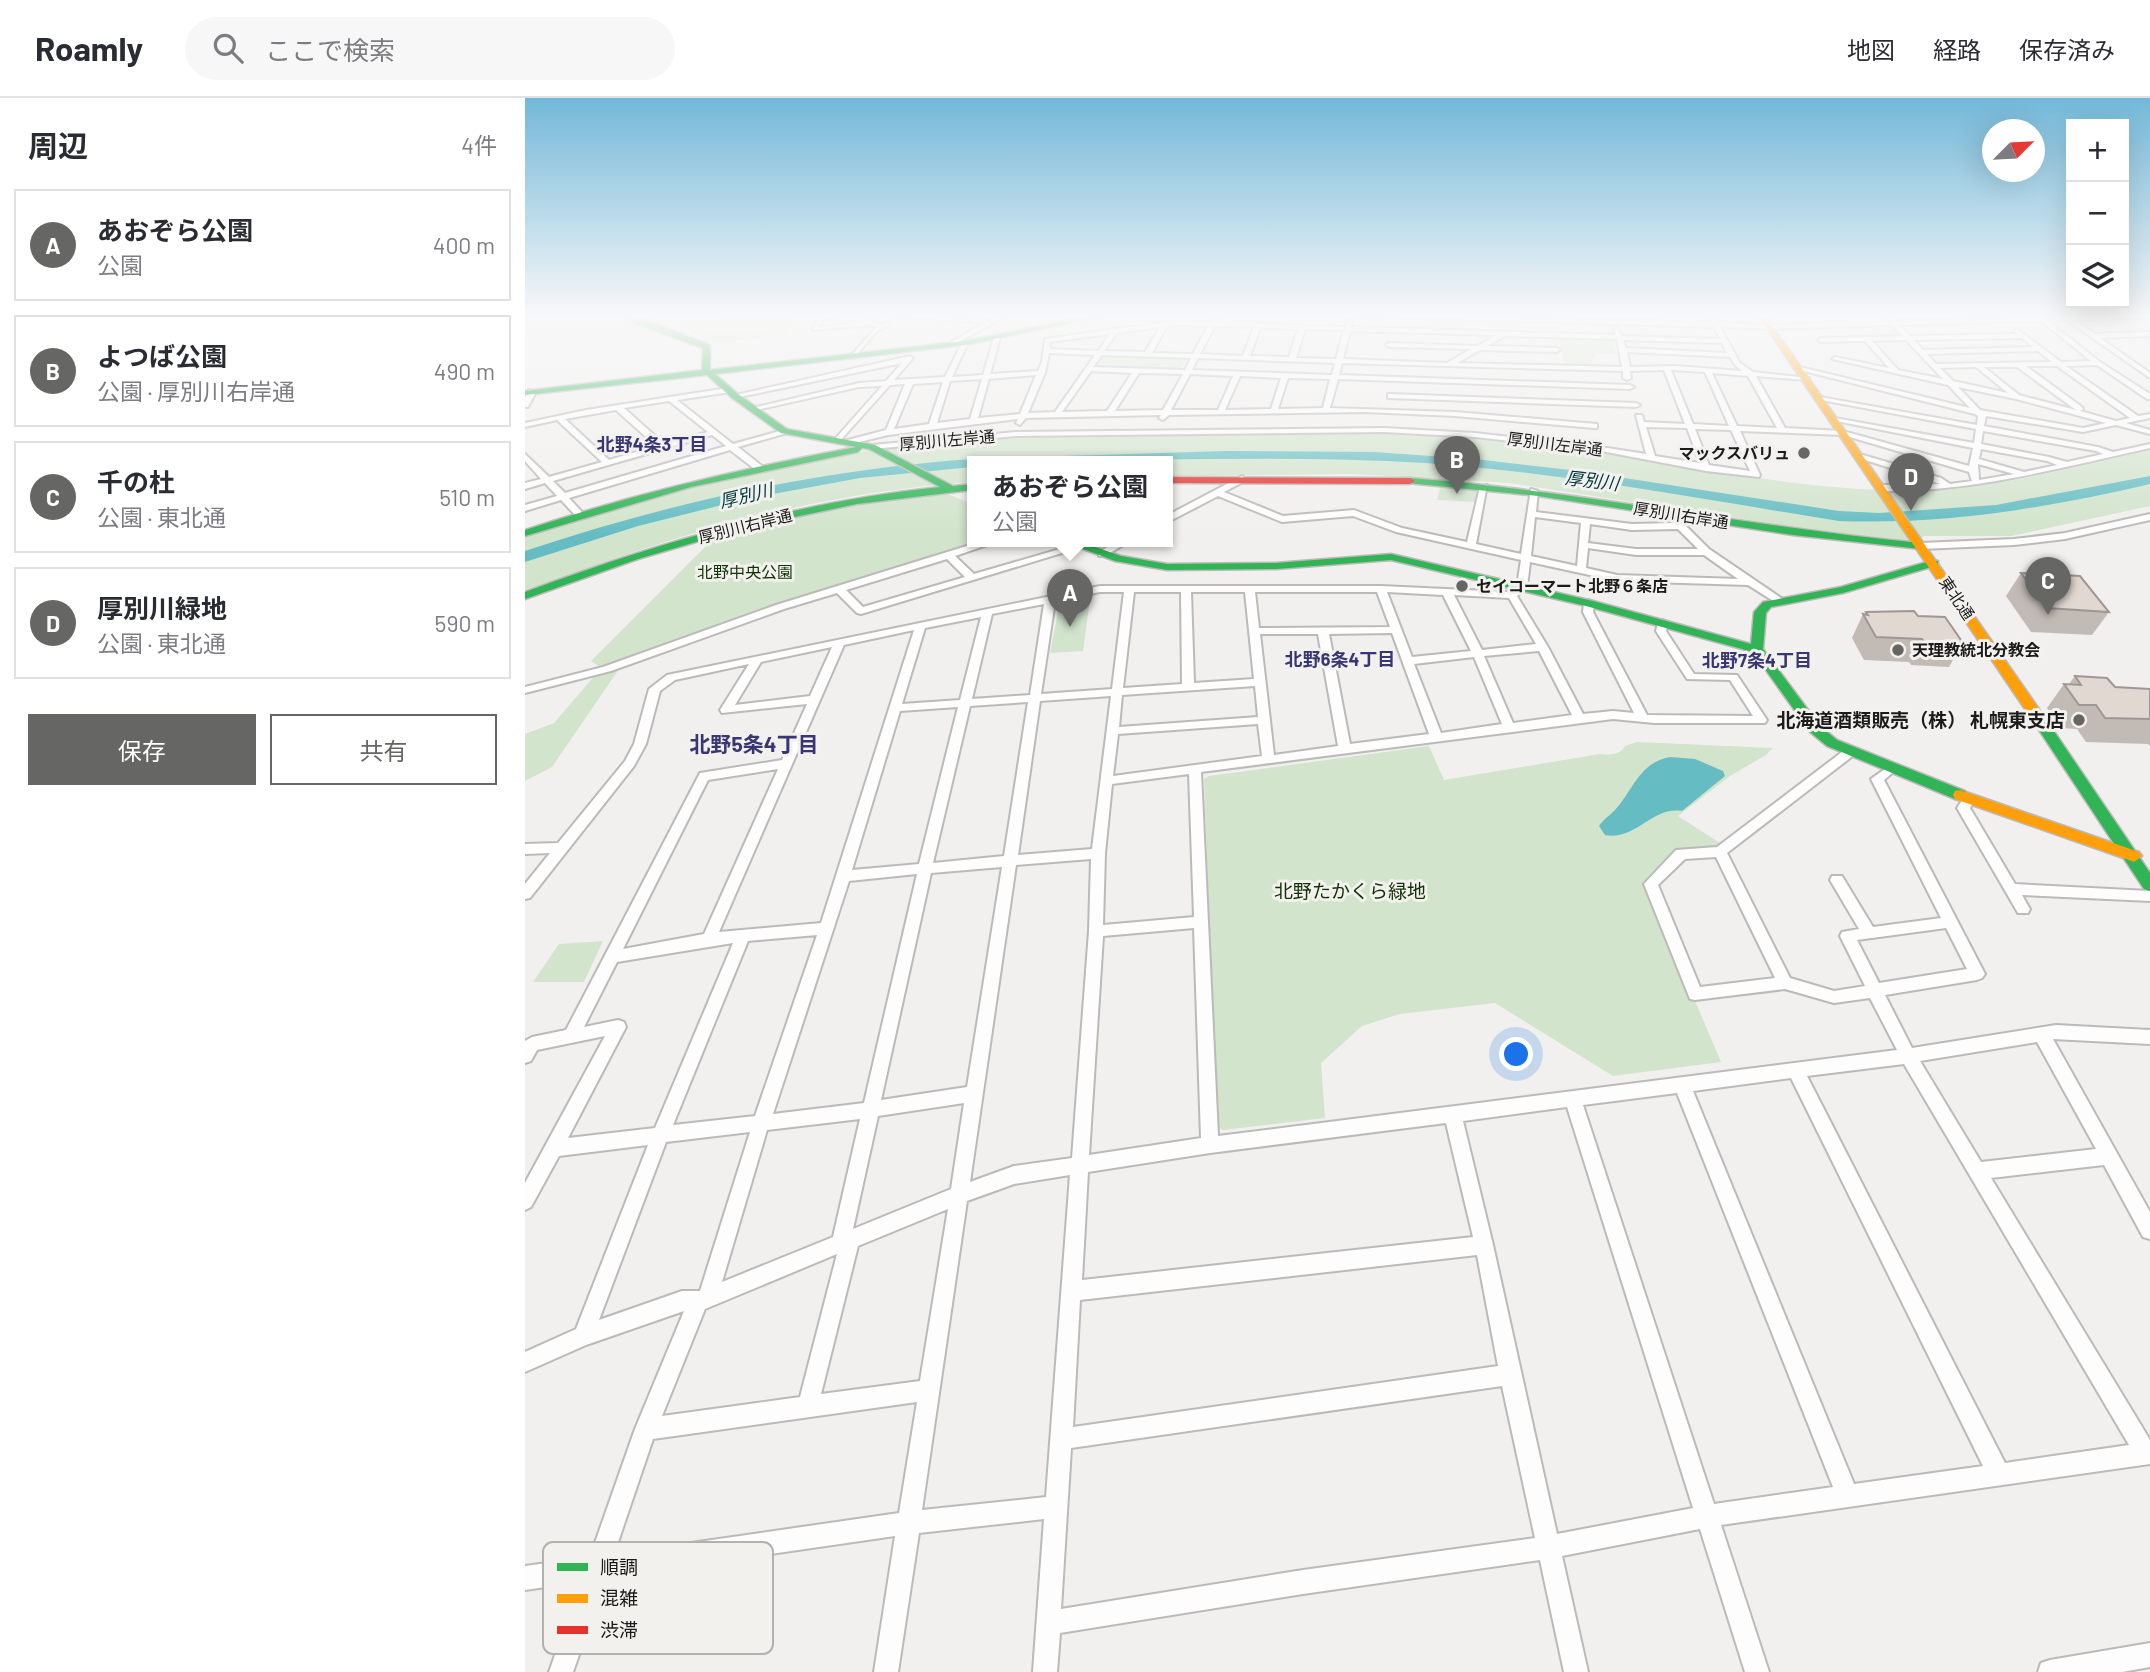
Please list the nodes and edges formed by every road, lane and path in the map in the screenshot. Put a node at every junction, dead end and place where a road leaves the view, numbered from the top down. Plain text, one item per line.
1 (600, 387) edge
2 (726, 387) edge
3 (758, 387) edge
4 (848, 387) edge
5 (884, 387) edge
6 (908, 387) edge
7 (945, 387) edge
8 (983, 387) edge
9 (1035, 387) edge
10 (1076, 387) edge
11 (1126, 387) edge
12 (1180, 387) edge
13 (1231, 387) edge
14 (1281, 387) edge
15 (1332, 387) edge
16 (1407, 387) edge
17 (1551, 387) edge
18 (1630, 387) edge
19 (1675, 387) edge
20 (1715, 387) edge
21 (1758, 387) edge
22 (1812, 387) edge
23 (1865, 387) edge
24 (1955, 387) edge
25 (1972, 387) edge
26 (2005, 387) edge
27 (2048, 387) edge
28 (2092, 387) edge
29 (732, 393) junction
30 (1391, 396) junction
31 (527, 397) edge
32 (2017, 397) junction
33 (671, 399) junction
34 (1820, 400) junction
35 (1545, 402) junction
36 (1590, 404) junction
37 (1636, 405) junction
38 (618, 407) junction
39 (753, 409) junction
40 (1274, 410) junction
41 (1326, 410) junction
42 (1221, 411) junction
43 (1366, 411) junction
44 (1166, 412) junction
45 (1978, 412) junction
46 (1110, 413) junction
47 (1057, 414) junction
48 (2083, 414) junction
49 (1024, 415) junction
50 (2150, 416) edge
51 (1355, 417) dead end
52 (559, 418) junction
53 (2137, 419) junction
54 (973, 421) junction
55 (1534, 421) junction
56 (1344, 423) dead end
57 (1641, 424) junction
58 (2119, 424) junction
59 (525, 425) edge
60 (1594, 426) junction
61 (1839, 426) junction
62 (932, 427) junction
63 (1690, 427) junction
64 (1980, 428) junction
65 (1734, 429) junction
66 (1334, 430) junction
67 (1782, 430) junction
68 (784, 431) junction
69 (1156, 431) junction
70 (889, 432) junction
71 (2150, 432) edge
72 (712, 433) junction
73 (1016, 434) junction
74 (844, 441) junction
75 (1525, 441) junction
76 (1977, 446) junction
77 (2150, 446) edge
78 (662, 447) junction
79 (731, 447) junction
80 (871, 447) junction
81 (1601, 450) junction
82 (2111, 454) junction
83 (525, 456) edge
84 (1651, 457) junction
85 (1860, 457) junction
86 (1975, 460) junction
87 (607, 463) junction
88 (2065, 465) junction
89 (529, 467) edge
90 (759, 468) junction
91 (1706, 468) junction
92 (1973, 470) junction
93 (2023, 474) junction
94 (1242, 479) junction
95 (546, 480) junction
96 (1173, 481) edge
97 (1976, 483) junction
98 (941, 484) junction
99 (525, 486) edge
100 (1948, 486) junction
101 (1484, 487) junction
102 (967, 490) edge
103 (1534, 491) junction
104 (1884, 491) junction
105 (1219, 492) junction
106 (562, 497) junction
107 (525, 509) edge
108 (578, 513) junction
109 (1531, 513) junction
110 (1173, 516) edge
111 (2150, 517) edge
112 (1585, 520) junction
113 (1675, 520) junction
114 (525, 533) edge
115 (1918, 542) junction
116 (1583, 545) junction
117 (1471, 546) junction
118 (975, 547) edge
119 (1064, 547) edge
120 (1082, 547) edge
121 (1114, 547) edge
122 (1706, 552) junction
123 (1102, 554) junction
124 (949, 555) junction
125 (1527, 558) junction
126 (1934, 563) junction
127 (1581, 570) junction
128 (972, 578) junction
129 (909, 582) junction
130 (1753, 582) junction
131 (839, 589) junction
132 (1129, 589) junction
133 (1186, 589) junction
134 (1250, 589) junction
135 (1381, 589) junction
136 (1517, 591) junction
137 (1447, 592) junction
138 (525, 596) edge
139 (1050, 599) junction
140 (1779, 600) junction
141 (1589, 603) junction
142 (987, 613) junction
143 (1663, 623) junction
144 (920, 626) junction
145 (1255, 631) junction
146 (1323, 631) junction
147 (1398, 631) junction
148 (839, 644) junction
149 (1543, 647) junction
150 (1757, 649) junction
151 (1478, 654) junction
152 (757, 660) junction
153 (1409, 661) junction
154 (1261, 682) junction
155 (1188, 687) junction
156 (525, 690) edge
157 (1117, 693) junction
158 (1036, 697) junction
159 (815, 699) junction
160 (967, 702) junction
161 (895, 708) junction
162 (1642, 717) junction
163 (1579, 718) junction
164 (1264, 720) junction
165 (1509, 728) junction
166 (1112, 731) junction
167 (1437, 739) junction
168 (1345, 749) junction
169 (1850, 752) junction
170 (1268, 759) junction
171 (787, 763) junction
172 (1892, 768) junction
173 (1195, 769) junction
174 (1106, 781) junction
175 (1970, 799) junction
176 (562, 848) junction
177 (525, 849) edge
178 (1720, 852) junction
179 (1098, 853) junction
180 (2130, 855) junction
181 (2150, 860) edge
182 (1009, 862) junction
183 (925, 869) junction
184 (843, 876) junction
185 (1837, 880) dead end
186 (2150, 885) edge
187 (2011, 888) junction
188 (525, 894) edge
189 (2150, 896) edge
190 (2023, 909) dead end
191 (1201, 922) junction
192 (1951, 922) junction
193 (827, 928) junction
194 (1096, 931) junction
195 (1869, 933) junction
196 (743, 936) junction
197 (709, 939) junction
198 (610, 957) junction
199 (1785, 983) junction
200 (1875, 990) junction
201 (2042, 1035) junction
202 (571, 1036) junction
203 (2150, 1037) edge
204 (525, 1055) edge
205 (1908, 1056) junction
206 (1796, 1071) junction
207 (1682, 1085) junction
208 (974, 1094) junction
209 (1573, 1099) junction
210 (869, 1110) junction
211 (1453, 1115) junction
212 (761, 1123) junction
213 (661, 1134) junction
214 (1210, 1146) junction
215 (554, 1148) junction
216 (2110, 1156) junction
217 (1080, 1164) junction
218 (1977, 1171) junction
219 (959, 1195) junction
220 (525, 1201) edge
221 (2150, 1230) edge
222 (845, 1241) junction
223 (1484, 1245) junction
224 (1070, 1291) junction
225 (703, 1300) junction
226 (583, 1336) junction
227 (525, 1362) edge
228 (1510, 1375) junction
229 (927, 1390) junction
230 (809, 1406) junction
231 (646, 1429) junction
232 (1061, 1439) junction
233 (2148, 1453) edge
234 (1999, 1474) junction
235 (1848, 1496) junction
236 (1056, 1507) junction
237 (1708, 1516) junction
238 (909, 1523) junction
239 (607, 1542) edge
240 (773, 1542) edge
241 (1549, 1547) junction
242 (543, 1575) edge
243 (525, 1577) edge
244 (1049, 1623) junction
245 (567, 1654) edge
246 (2150, 1654) edge
247 (561, 1672) edge
248 (886, 1672) edge
249 (1045, 1672) edge
250 (1576, 1672) edge
251 (1757, 1672) edge
252 (2050, 1672) edge

1 - 31 street
2 - 29 street
3 - 29 street
4 - 39 street
5 - 74 street
6 - 70 street
7 - 62 street
8 - 54 street
9 - 49 street
10 - 47 street
11 - 46 street
12 - 44 street
13 - 42 street
14 - 40 street
15 - 41 street
16 - 30 street
17 - 35 street
18 - 37 street
19 - 63 street
20 - 65 street
21 - 67 street
22 - 34 street, 東北通
23 - 45 street
24 - 45 street
25 - 32 street
26 - 32 street
27 - 48 street
28 - 53 street
29 - 33 street
29 - 39 street
30 - 35 street
30 - 43 street
32 - 48 street
33 - 38 street
33 - 72 street
34 - 61 street, 東北通
34 - 64 street
35 - 36 street
35 - 55 street
36 - 37 street
36 - 60 street
37 - 57 street
38 - 52 street
38 - 78 street
39 - 68 street
40 - 41 street
40 - 42 street
41 - 43 street
42 - 44 street
43 - 51 street
43 - 55 street
44 - 46 street
44 - 69 street
45 - 58 street
45 - 64 street
46 - 47 street
47 - 49 street
48 - 58 street
49 - 54 street
49 - 73 street
50 - 53 street
52 - 59 street
52 - 87 street
53 - 58 street
54 - 62 street
55 - 60 street
55 - 75 street
56 - 66 street
57 - 63 street
57 - 84 street
58 - 71 street
60 - 81 street
61 - 67 street
61 - 76 street
61 - 85 street, 東北通
61 - 92 street
62 - 70 street
63 - 65 street
63 - 91 street
64 - 76 street
64 - 82 street
65 - 67 street
65 - 91 street, 厚別川左岸通
66 - 69 street, 厚別川左岸通
66 - 75 street, 厚別川左岸通
68 - 74 street
68 - 79 street
69 - 73 street, 厚別川左岸通
70 - 74 street
72 - 78 street
72 - 79 street
73 - 80 street, 厚別川左岸通
74 - 80 street
75 - 81 street, 厚別川左岸通
76 - 86 street
76 - 88 street
77 - 82 street
78 - 87 street
79 - 90 street
79 - 106 street
80 - 90 street, 厚別川左岸通
80 - 98 street
81 - 84 street, 厚別川左岸通
82 - 88 street
83 - 89 street
84 - 91 street, 厚別川左岸通
85 - 100 street
85 - 104 street, 東北通
86 - 92 street
86 - 93 street
87 - 95 street
88 - 93 street
89 - 95 street
90 - 108 street, 厚別川左岸通
92 - 97 street
93 - 97 street
94 - 96 street, 厚別川右岸通
94 - 101 street, 厚別川右岸通
94 - 105 street
95 - 99 street
95 - 106 street
97 - 100 street
98 - 102 street, 厚別川右岸通
98 - 138 street, 厚別川右岸通
100 - 104 street
101 - 103 street, 厚別川右岸通
101 - 117 street
103 - 109 street
103 - 113 street, 厚別川右岸通
104 - 115 street, 東北通
105 - 110 street
105 - 117 street
106 - 107 street
106 - 108 street
108 - 114 street, 厚別川左岸通
109 - 112 street
109 - 125 street
111 - 115 street, 厚別川右岸通
112 - 113 street
112 - 116 street
113 - 115 street, 厚別川右岸通
113 - 122 street
115 - 126 street, 東北通
116 - 122 street
116 - 127 street
117 - 125 street
118 - 124 street
119 - 128 street
120 - 123 street
121 - 123 street
122 - 130 street
123 - 136 street
124 - 128 street
124 - 129 street
125 - 127 street
125 - 136 street
126 - 140 street
126 - 180 street, 東北通
127 - 130 street
128 - 129 street
129 - 131 street
129 - 131 street
130 - 140 street
131 - 156 street
132 - 133 street
132 - 139 street
132 - 157 street
133 - 134 street
133 - 155 street
134 - 135 street
134 - 145 street
135 - 137 street
135 - 147 street
136 - 137 street
136 - 141 street
136 - 149 street
137 - 151 street
139 - 142 street
139 - 158 street
140 - 150 street
141 - 143 street
141 - 162 street
142 - 144 street
142 - 160 street
143 - 150 street
143 - 162 street
144 - 148 street
144 - 161 street
145 - 146 street
145 - 154 street
146 - 147 street
146 - 168 street
147 - 153 street
148 - 152 street
148 - 159 street
149 - 151 street
149 - 163 street
150 - 169 street
151 - 153 street
151 - 165 street
152 - 159 street
152 - 176 street
153 - 167 street
154 - 155 street
154 - 164 street
155 - 157 street
157 - 158 street
157 - 166 street
158 - 160 street
158 - 182 street
159 - 171 street
160 - 161 street
160 - 183 street
161 - 184 street
162 - 163 street
163 - 165 street
164 - 166 street
164 - 170 street
165 - 167 street
166 - 174 street
167 - 168 street
168 - 170 street
169 - 172 street
169 - 178 street
170 - 173 street
171 - 197 street
171 - 198 street
172 - 175 street
172 - 192 street
173 - 174 street
173 - 191 street
174 - 179 street
175 - 180 street
175 - 187 street
176 - 177 street
176 - 188 street
178 - 199 street
178 - 199 street
179 - 182 street
179 - 194 street
180 - 181 street
180 - 186 street, 東北通
182 - 183 street
182 - 208 street
183 - 184 street
183 - 210 street
184 - 193 street
185 - 195 street
187 - 189 street
187 - 190 street
191 - 194 street
191 - 214 street
192 - 195 street
192 - 200 street
193 - 196 street
193 - 212 street
194 - 217 street
195 - 200 street
196 - 197 street
196 - 213 street
197 - 198 street
198 - 202 street
199 - 200 street
200 - 205 street
201 - 203 street
201 - 205 street
201 - 216 street
202 - 204 street
202 - 215 street
205 - 206 street
205 - 218 street
206 - 207 street
206 - 234 street
207 - 209 street
207 - 235 street
208 - 210 street
208 - 219 street
209 - 211 street
209 - 237 street
210 - 212 street
210 - 222 street
211 - 214 street
211 - 223 street
212 - 213 street
212 - 225 street
213 - 215 street
213 - 226 street
214 - 217 street
215 - 220 street
216 - 218 street
216 - 221 street
217 - 219 street
217 - 224 street
218 - 233 street
219 - 222 street
219 - 229 street
222 - 225 street
222 - 230 street
223 - 224 street
223 - 228 street
224 - 232 street
225 - 226 street
225 - 231 street
226 - 227 street
228 - 232 street
228 - 241 street
229 - 230 street
229 - 238 street
230 - 231 street
231 - 239 street
232 - 236 street
233 - 234 street
234 - 235 street
235 - 237 street
236 - 238 street
236 - 244 street
237 - 241 street
237 - 251 street
238 - 240 street
238 - 248 street
241 - 244 street
241 - 250 street
242 - 243 street
244 - 249 street
245 - 247 street
246 - 252 street

